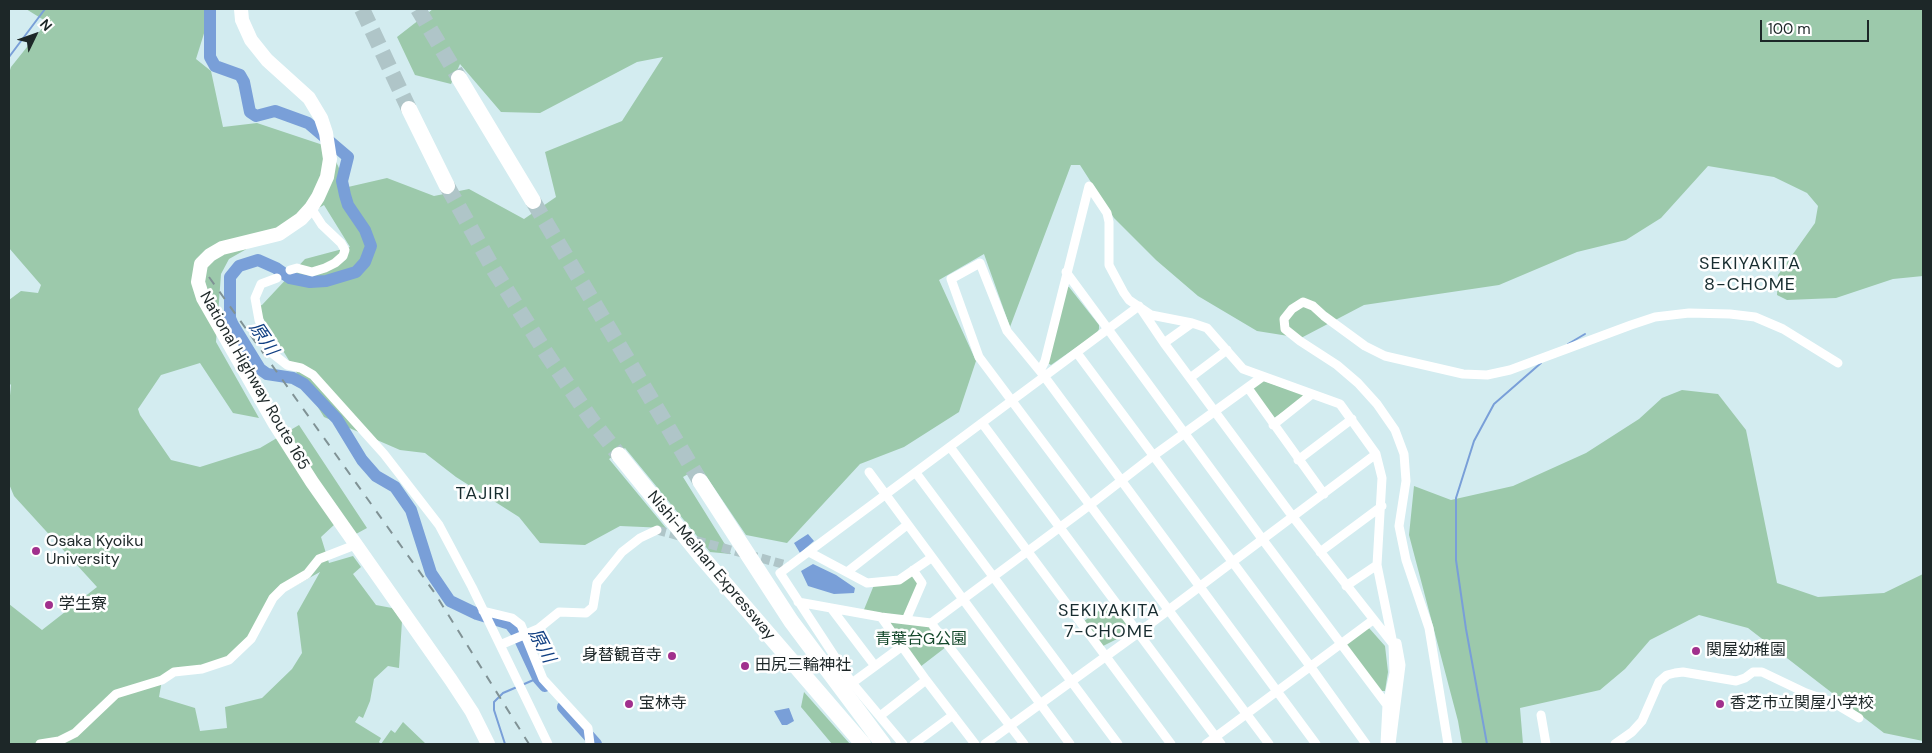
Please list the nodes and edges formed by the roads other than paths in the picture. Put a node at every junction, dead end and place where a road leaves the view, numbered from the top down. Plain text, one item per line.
1 (241, 9) edge
2 (460, 78) tunnel mouth
3 (410, 109) tunnel mouth
4 (446, 186) tunnel mouth
5 (533, 201) tunnel mouth
6 (311, 208) junction
7 (290, 270) dead end
8 (1066, 272) junction
9 (277, 278) dead end
10 (1139, 306) junction
11 (1192, 323) junction
12 (1108, 329) junction
13 (1164, 344) junction
14 (1227, 350) junction
15 (1077, 353) junction
16 (1838, 362) dead end
17 (1042, 374) junction
18 (1262, 377) junction
19 (1190, 378) junction
20 (1248, 388) junction
21 (1312, 394) junction
22 (1012, 400) junction
23 (1215, 412) junction
24 (1352, 419) junction
25 (982, 423) junction
26 (1273, 425) junction
27 (1185, 433) junction
28 (950, 447) junction
29 (1376, 454) junction
30 (619, 456) tunnel mouth
31 (1153, 456) junction
32 (1298, 460) junction
33 (869, 472) dead end
34 (916, 473) junction
35 (1121, 480) junction
36 (700, 482) tunnel mouth
37 (1324, 494) junction
38 (885, 496) junction
39 (1090, 506) junction
40 (1382, 506) junction
41 (1293, 516) junction
42 (906, 525) junction
43 (1060, 528) junction
44 (657, 530) tunnel mouth
45 (1263, 540) junction
46 (355, 545) junction
47 (809, 552) junction
48 (1027, 552) junction
49 (1320, 552) junction
50 (931, 558) junction
51 (1232, 562) junction
52 (1377, 565) junction
53 (913, 570) junction
54 (847, 572) junction
55 (994, 576) junction
56 (1200, 586) junction
57 (1346, 586) junction
58 (962, 600) junction
59 (798, 602) junction
60 (831, 608) junction
61 (1169, 610) junction
62 (483, 611) junction
63 (1391, 611) dead end
64 (881, 617) junction
65 (906, 620) junction
66 (1373, 620) junction
67 (931, 623) junction
68 (1138, 633) junction
69 (525, 635) junction
70 (1341, 643) junction
71 (1392, 644) junction
72 (500, 645) junction
73 (901, 646) junction
74 (1106, 656) junction
75 (874, 666) junction
76 (1310, 666) junction
77 (926, 680) junction
78 (1071, 681) junction
79 (852, 683) junction
80 (1277, 691) junction
81 (1039, 704) junction
82 (1387, 705) junction
83 (953, 715) junction
84 (1247, 715) junction
85 (1540, 715) dead end
86 (880, 716) junction
87 (1859, 718) dead end
88 (1010, 726) junction
89 (1219, 741) edge
90 (40, 744) edge
91 (488, 744) edge
92 (548, 744) edge
93 (590, 744) edge
94 (863, 744) edge
95 (883, 744) edge
96 (903, 744) edge
97 (914, 744) edge
98 (975, 744) edge
99 (985, 744) edge
100 (1024, 744) edge
101 (1070, 744) edge
102 (1118, 744) edge
103 (1171, 744) edge
104 (1206, 744) edge
105 (1269, 744) edge
106 (1316, 744) edge
107 (1366, 744) edge
108 (1384, 744) edge
109 (1391, 744) edge
110 (1448, 744) edge
111 (1546, 744) edge
112 (1615, 744) edge

1 - 6 highway, National Highway Route 165
2 - 5 highway
3 - 4 highway
6 - 7 street
6 - 46 highway, National Highway Route 165
8 - 10 street
8 - 12 street
8 - 17 street
9 - 62 street
10 - 11 street
10 - 12 street
10 - 13 street
11 - 13 street
11 - 14 street
12 - 15 street
12 - 27 street
13 - 19 street
14 - 18 street
14 - 19 street
15 - 17 street
15 - 31 street
16 - 110 street
17 - 22 street
17 - 22 street
17 - 35 street
18 - 20 street
18 - 21 street
19 - 23 street
20 - 23 street
20 - 26 street
21 - 24 street
21 - 26 street
22 - 25 street
22 - 39 street
23 - 27 street
23 - 41 street
24 - 29 street
24 - 32 street
25 - 28 street
25 - 43 street
26 - 32 street
27 - 31 street
27 - 45 street
28 - 34 street
28 - 48 street
29 - 37 street
29 - 40 street
30 - 94 highway, Nishi-Meihan Expressway
31 - 35 street
31 - 51 street
32 - 37 street
33 - 38 street
34 - 38 street
34 - 55 street
35 - 39 street
35 - 56 street
36 - 95 highway, Nishi-Meihan Expressway
37 - 41 street
38 - 42 street
38 - 47 street
39 - 43 street
39 - 61 street
40 - 49 street
40 - 52 street
41 - 45 street
41 - 49 street
42 - 50 street
42 - 54 street
43 - 48 street
43 - 68 street
44 - 69 street
45 - 51 street
45 - 70 street
46 - 90 street
46 - 91 highway, National Highway Route 165
47 - 54 street
47 - 59 street
48 - 55 street
48 - 74 street
49 - 57 street
50 - 53 street
50 - 58 street
51 - 56 street
51 - 76 street
52 - 57 street
52 - 71 street
53 - 54 street
53 - 65 street
55 - 58 street
55 - 78 street
56 - 61 street
56 - 80 street
57 - 66 street
58 - 67 street
58 - 81 street
59 - 60 street
59 - 79 street
60 - 64 street
60 - 75 street
61 - 68 street
61 - 84 street
62 - 69 street
62 - 72 street
63 - 109 street
64 - 65 street
64 - 73 street
65 - 67 street
66 - 70 street
66 - 71 street
67 - 88 street
68 - 74 street
68 - 89 street
69 - 72 street
69 - 93 street
70 - 76 street
70 - 82 street
71 - 82 street
72 - 92 street
73 - 75 street
73 - 77 street
74 - 78 street
74 - 103 street
75 - 79 street
76 - 80 street
76 - 107 street
77 - 83 street
77 - 86 street
78 - 81 street
78 - 102 street
79 - 86 street
80 - 84 street
80 - 106 street
81 - 88 street
81 - 101 street
82 - 108 street
83 - 97 street
83 - 98 street
84 - 89 street
84 - 105 street
85 - 111 street
86 - 96 street
87 - 112 street
88 - 99 street
88 - 100 street
89 - 104 street

